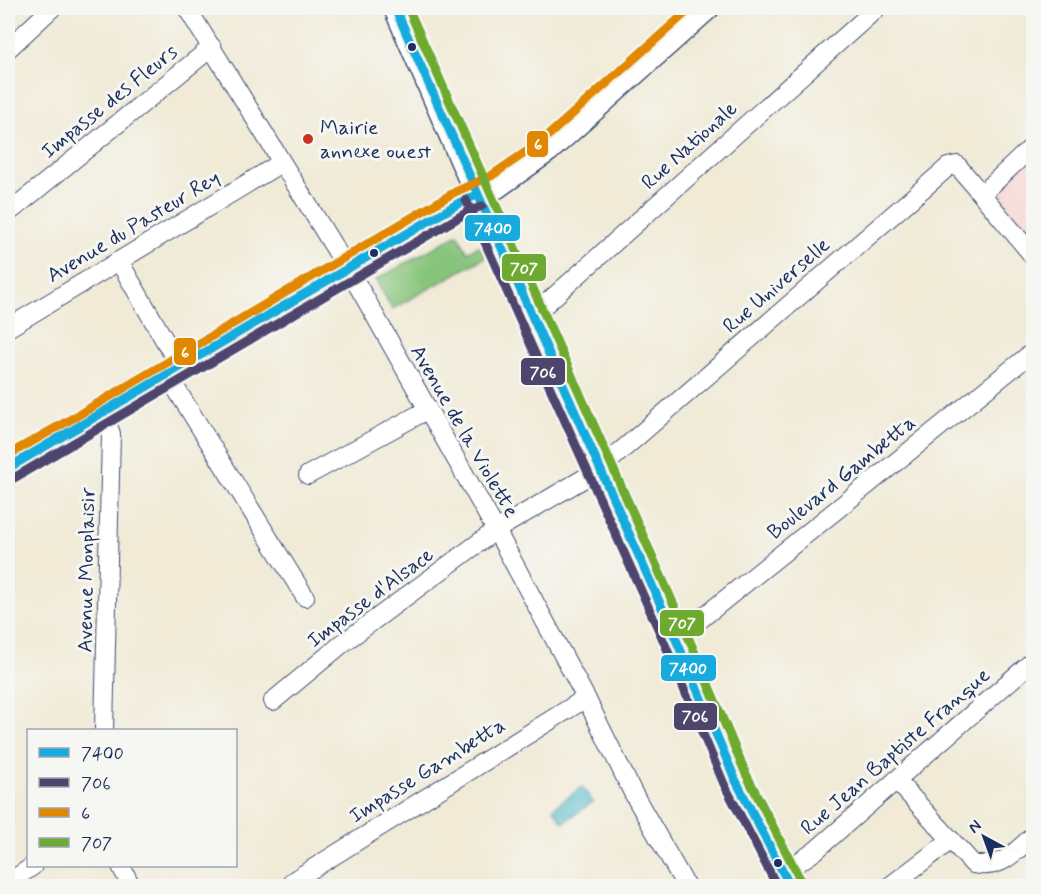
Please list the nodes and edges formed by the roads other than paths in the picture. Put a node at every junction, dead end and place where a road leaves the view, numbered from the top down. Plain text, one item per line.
1 (52, 8) edge
2 (187, 8) edge
3 (395, 8) edge
4 (708, 8) edge
5 (877, 8) edge
6 (212, 47) junction
7 (8, 50) edge
8 (1034, 145) edge
9 (281, 163) junction
10 (982, 194) junction
11 (477, 195) junction
12 (8, 213) edge
13 (1034, 257) edge
14 (119, 261) junction
15 (347, 268) junction
16 (531, 317) junction
17 (8, 328) edge
18 (1034, 351) edge
19 (173, 370) junction
20 (427, 410) junction
21 (104, 413) junction
22 (8, 468) edge
23 (600, 469) junction
24 (308, 476) dead end
25 (496, 530) junction
26 (306, 597) dead end
27 (675, 637) junction
28 (1034, 660) edge
29 (586, 698) junction
30 (273, 701) dead end
31 (104, 729) edge
32 (896, 780) junction
33 (1034, 835) edge
34 (951, 840) junction
35 (32, 867) edge
36 (122, 867) edge
37 (787, 880) edge
38 (292, 881) dead end
39 (8, 883) edge
40 (131, 886) edge
41 (686, 886) edge
42 (890, 886) edge

1 - 7 street
2 - 6 street, Avenue de la Violette
3 - 11 street
4 - 11 street
5 - 16 street, Rue Nationale
6 - 9 street, Avenue de la Violette
6 - 12 street, Impasse des Fleurs
8 - 10 street
9 - 14 street, Avenue du Pasteur Rey
9 - 15 street, Avenue de la Violette
10 - 13 street, Rue Universelle
10 - 23 street, Rue Universelle
11 - 15 street
11 - 16 street
14 - 17 street, Avenue du Pasteur Rey
14 - 19 street
15 - 19 street
15 - 20 street, Avenue de la Violette
16 - 23 street
18 - 27 street, Boulevard Gambetta
19 - 21 street
19 - 26 street
20 - 24 street
20 - 25 street, Avenue de la Violette
21 - 22 street
21 - 31 street, Avenue Monplaisir
23 - 25 street, Impasse d'Alsace
23 - 27 street
25 - 29 street, Avenue de la Violette
25 - 30 street, Impasse d'Alsace
27 - 37 street
28 - 32 street, Rue Jean Baptiste Franque
29 - 38 street, Impasse Gambetta
29 - 41 street, Avenue de la Violette
32 - 34 street
32 - 37 street, Rue Jean Baptiste Franque
33 - 34 street
34 - 42 street
35 - 39 street
36 - 40 street

